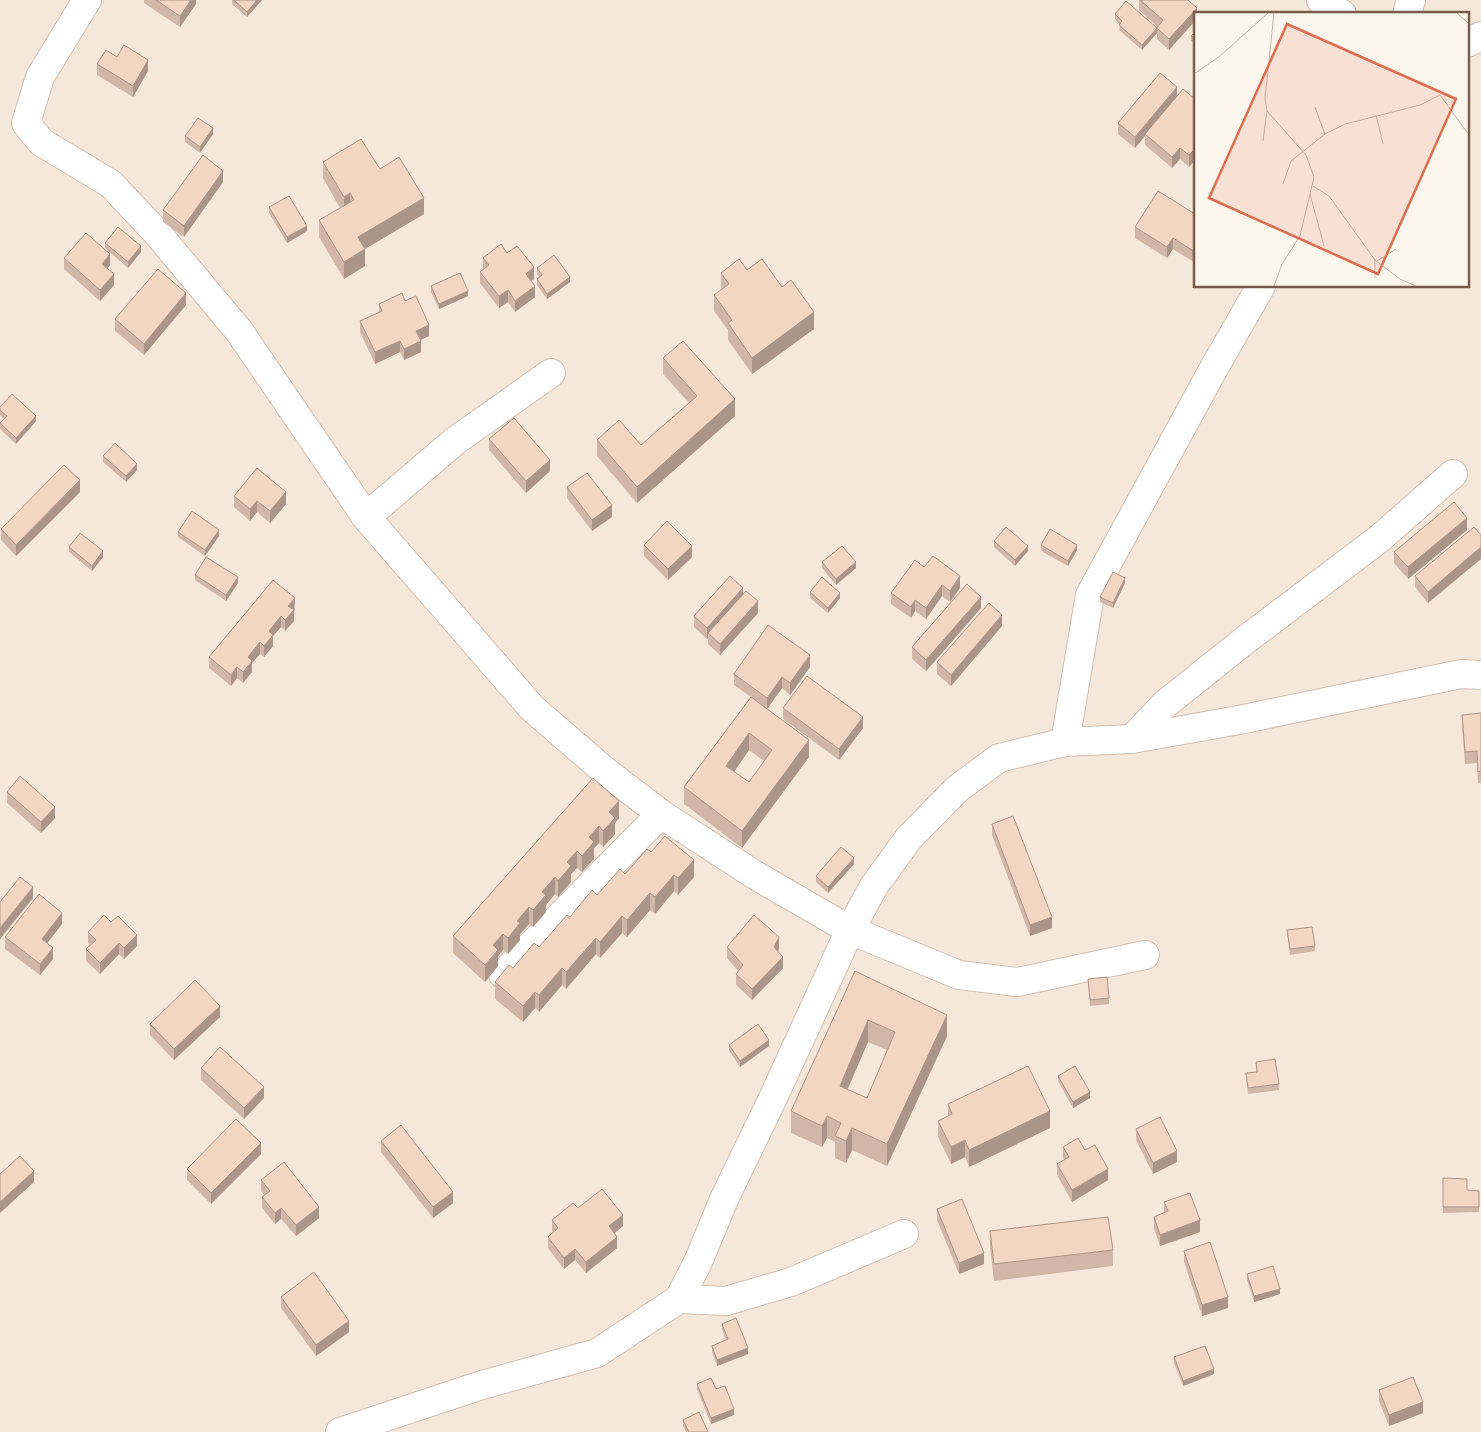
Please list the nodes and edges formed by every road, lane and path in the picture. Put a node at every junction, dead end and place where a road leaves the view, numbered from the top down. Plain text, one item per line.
1 (87, 0) edge
2 (1321, 0) edge
3 (1339, 12) edge
4 (1481, 36) edge
5 (1468, 42) edge
6 (1260, 288) edge
7 (551, 373) dead end
8 (1453, 474) dead end
9 (366, 517) junction
10 (1481, 675) edge
11 (1132, 739) junction
12 (1064, 742) junction
13 (660, 814) junction
14 (850, 930) junction
15 (1144, 955) dead end
16 (503, 974) edge
17 (904, 1234) dead end
18 (678, 1299) junction
19 (340, 1432) edge

1 - 9 street
2 - 3 street
4 - 5 street
6 - 12 street
7 - 9 street
8 - 11 street
9 - 13 street
10 - 11 street
11 - 12 street
12 - 14 street
13 - 14 street
13 - 16 street
14 - 15 street
14 - 18 street
17 - 18 street
18 - 19 street

